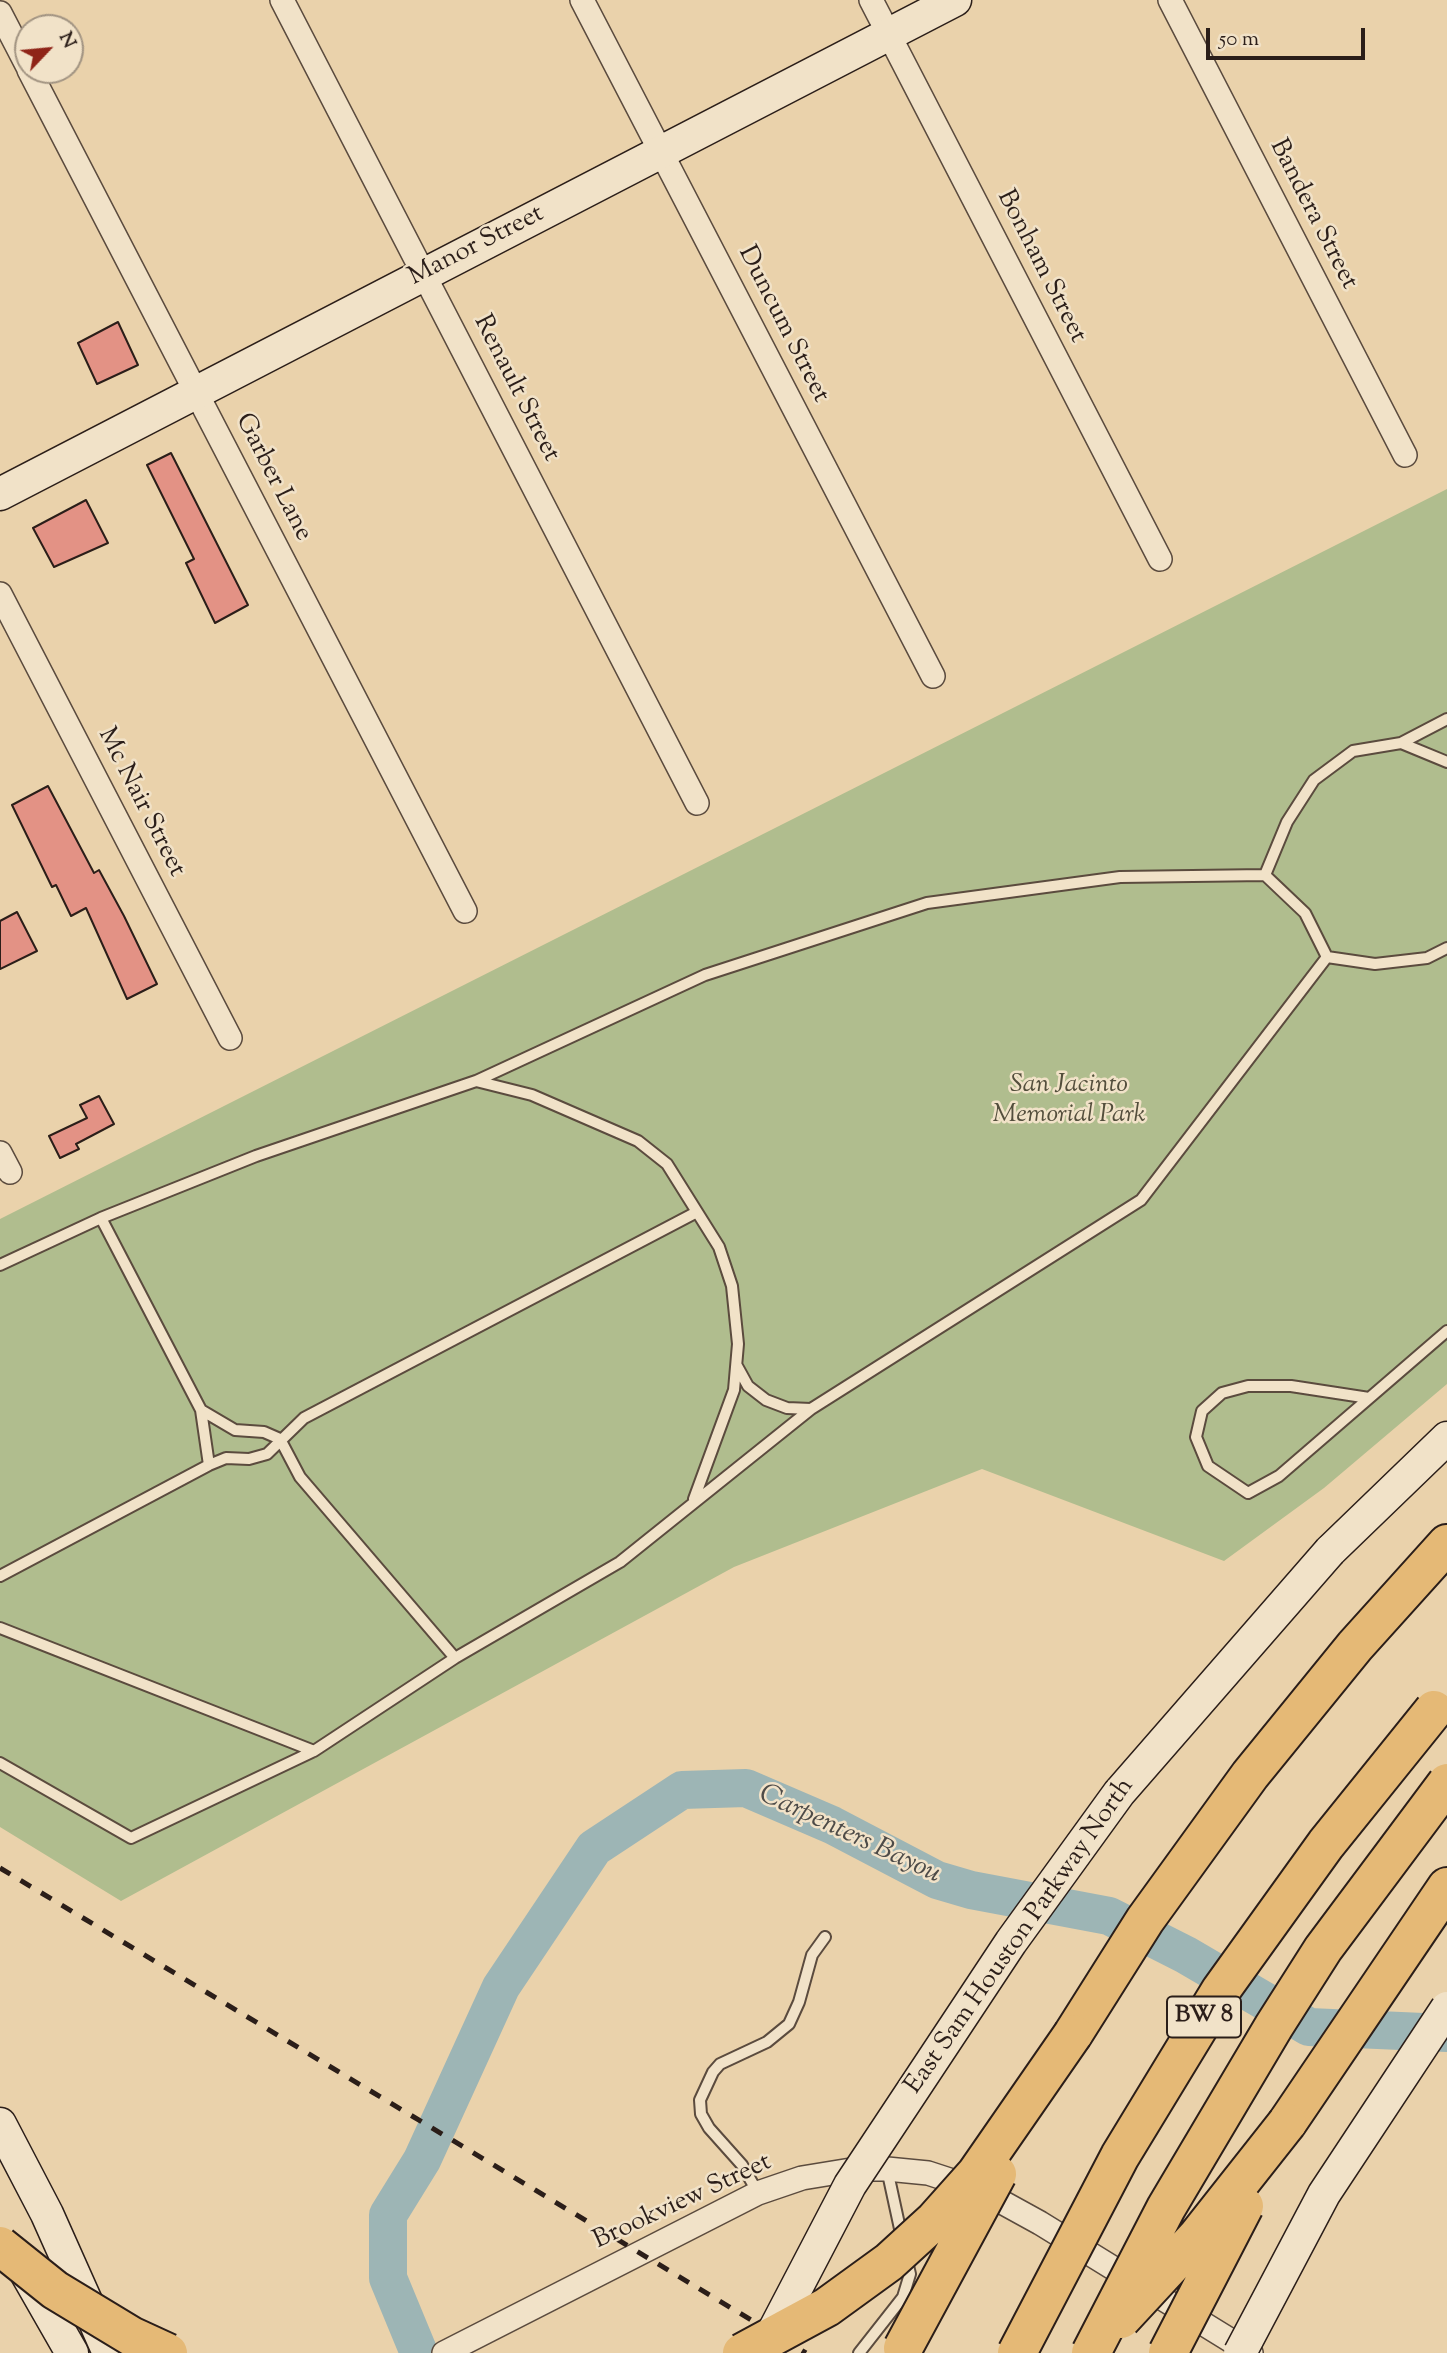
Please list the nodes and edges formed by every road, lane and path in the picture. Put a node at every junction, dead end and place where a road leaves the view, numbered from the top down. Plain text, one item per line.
1 (282, 0) edge
2 (582, 0) edge
3 (871, 0) edge
4 (955, 0) edge
5 (1170, 0) edge
6 (0, 13) edge
7 (888, 34) junction
8 (14, 40) edge
9 (37, 84) edge
10 (661, 152) junction
11 (424, 274) junction
12 (196, 392) junction
13 (1405, 455) dead end
14 (0, 494) edge
15 (1160, 559) dead end
16 (0, 594) edge
17 (933, 676) dead end
18 (1447, 719) edge
19 (1401, 743) junction
20 (1447, 762) edge
21 (697, 803) dead end
22 (1265, 875) junction
23 (465, 911) dead end
24 (1447, 948) edge
25 (1327, 957) junction
26 (230, 1038) dead end
27 (476, 1081) junction
28 (695, 1213) junction
29 (101, 1218) junction
30 (0, 1265) edge
31 (1447, 1331) edge
32 (737, 1366) junction
33 (1369, 1398) junction
34 (201, 1409) junction
35 (811, 1409) junction
36 (1447, 1438) edge
37 (280, 1439) junction
38 (209, 1465) junction
39 (692, 1502) junction
40 (1447, 1544) edge
41 (0, 1576) edge
42 (0, 1628) edge
43 (455, 1658) junction
44 (1441, 1703) edge
45 (314, 1751) junction
46 (0, 1763) edge
47 (1447, 1783) edge
48 (1447, 1887) edge
49 (825, 1937) dead end
50 (1447, 2008) edge
51 (1073, 2034) junction
52 (1287, 2123) junction
53 (0, 2124) edge
54 (887, 2169) junction
55 (758, 2193) junction
56 (0, 2228) edge
57 (0, 2246) edge
58 (449, 2351) edge
59 (72, 2353) edge
60 (109, 2353) edge
61 (169, 2353) edge
62 (742, 2353) edge
63 (763, 2353) edge
64 (859, 2353) edge
65 (900, 2353) edge
66 (1017, 2353) edge
67 (1085, 2353) edge
68 (1091, 2353) edge
69 (1168, 2353) edge
70 (1240, 2353) edge
71 (1251, 2353) edge

1 - 11 street, Renault Street
2 - 10 street, Duncum Street
3 - 7 street, Bonham Street
4 - 7 main road, Manor Street
5 - 13 street, Bandera Street
6 - 8 street, Garber Lane
7 - 10 main road, Manor Street
7 - 15 street, Bonham Street
9 - 12 street, Garber Lane
10 - 11 main road, Manor Street
10 - 17 street, Duncum Street
11 - 12 main road, Manor Street
11 - 21 street, Renault Street
12 - 14 main road, Manor Street
12 - 23 street, Garber Lane
16 - 26 street, Mc Nair Street
18 - 19 lane
19 - 20 lane
19 - 22 lane
22 - 25 lane
22 - 27 lane
24 - 25 lane
25 - 35 lane
27 - 28 lane
27 - 29 lane
28 - 32 lane
28 - 37 lane
29 - 30 lane
29 - 34 lane
31 - 33 lane
32 - 35 lane
32 - 39 lane
33 - 33 lane
34 - 37 lane
34 - 38 lane
35 - 39 lane
36 - 63 main road, East Sam Houston Parkway North, bridge
37 - 38 lane
37 - 43 lane
38 - 41 lane
39 - 43 lane
40 - 51 highway
42 - 45 lane
43 - 45 lane
44 - 66 highway, BW 8, bridge
45 - 46 lane
47 - 68 highway, BW 8, bridge
48 - 52 highway
49 - 55 lane
50 - 70 main road, bridge
51 - 62 highway, bridge
51 - 65 highway, bridge
52 - 67 highway, bridge
52 - 69 highway, bridge
53 - 60 main road
54 - 55 street, Brookview Street
54 - 64 lane
54 - 71 street, Brookview Street
55 - 58 street, Brookview Street
56 - 59 main road
57 - 61 highway, bridge

